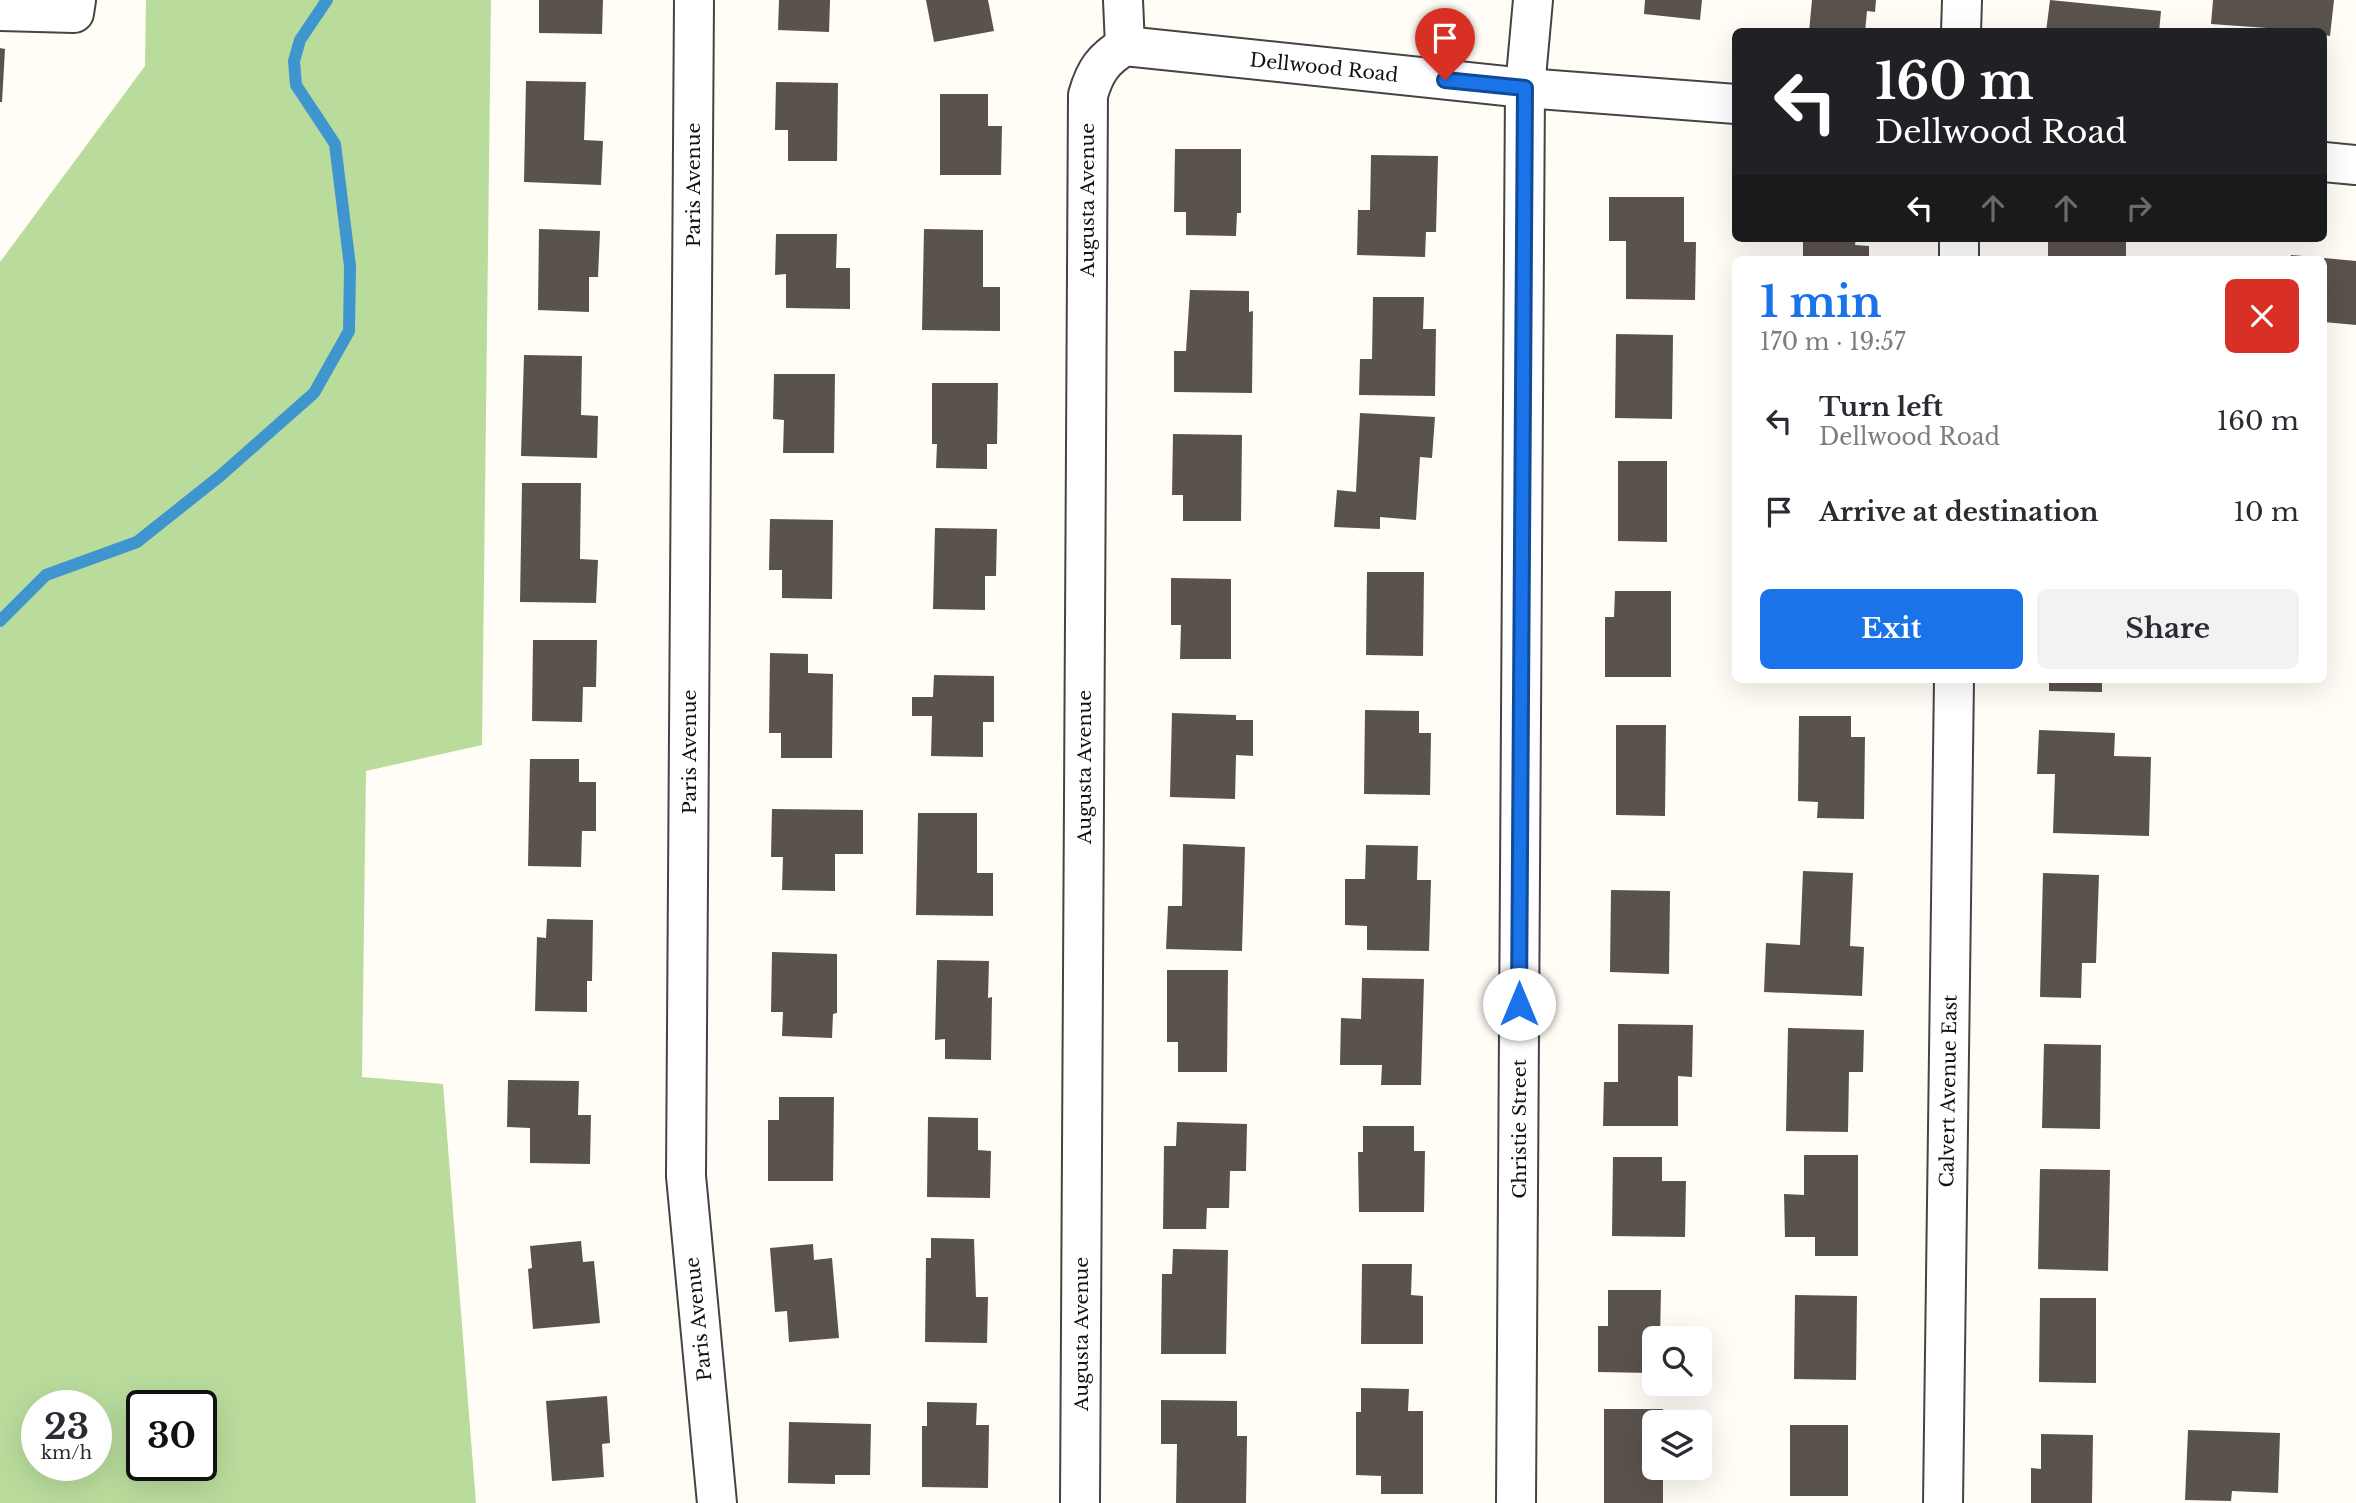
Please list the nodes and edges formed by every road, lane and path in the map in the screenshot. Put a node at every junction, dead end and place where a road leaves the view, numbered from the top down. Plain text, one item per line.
1 (695, 0) edge
2 (1123, 0) edge
3 (1533, 0) edge
4 (1962, 0) edge
5 (75, 7) edge
6 (0, 11) edge
7 (1961, 28) edge
8 (1125, 46) junction
9 (1525, 88) junction
10 (1732, 104) edge
11 (2327, 162) edge
12 (2356, 165) edge
13 (1954, 683) edge
14 (717, 1503) edge
15 (1080, 1503) edge
16 (1516, 1503) edge
17 (1943, 1503) edge

1 - 14 street, Paris Avenue
2 - 8 street
3 - 9 street, Christie Street
4 - 7 street
5 - 6 street
8 - 9 street, Dellwood Road
8 - 15 street, Augusta Avenue
9 - 10 street, Dellwood Road
9 - 16 street, Christie Street
11 - 12 street
13 - 17 street, Calvert Avenue East

